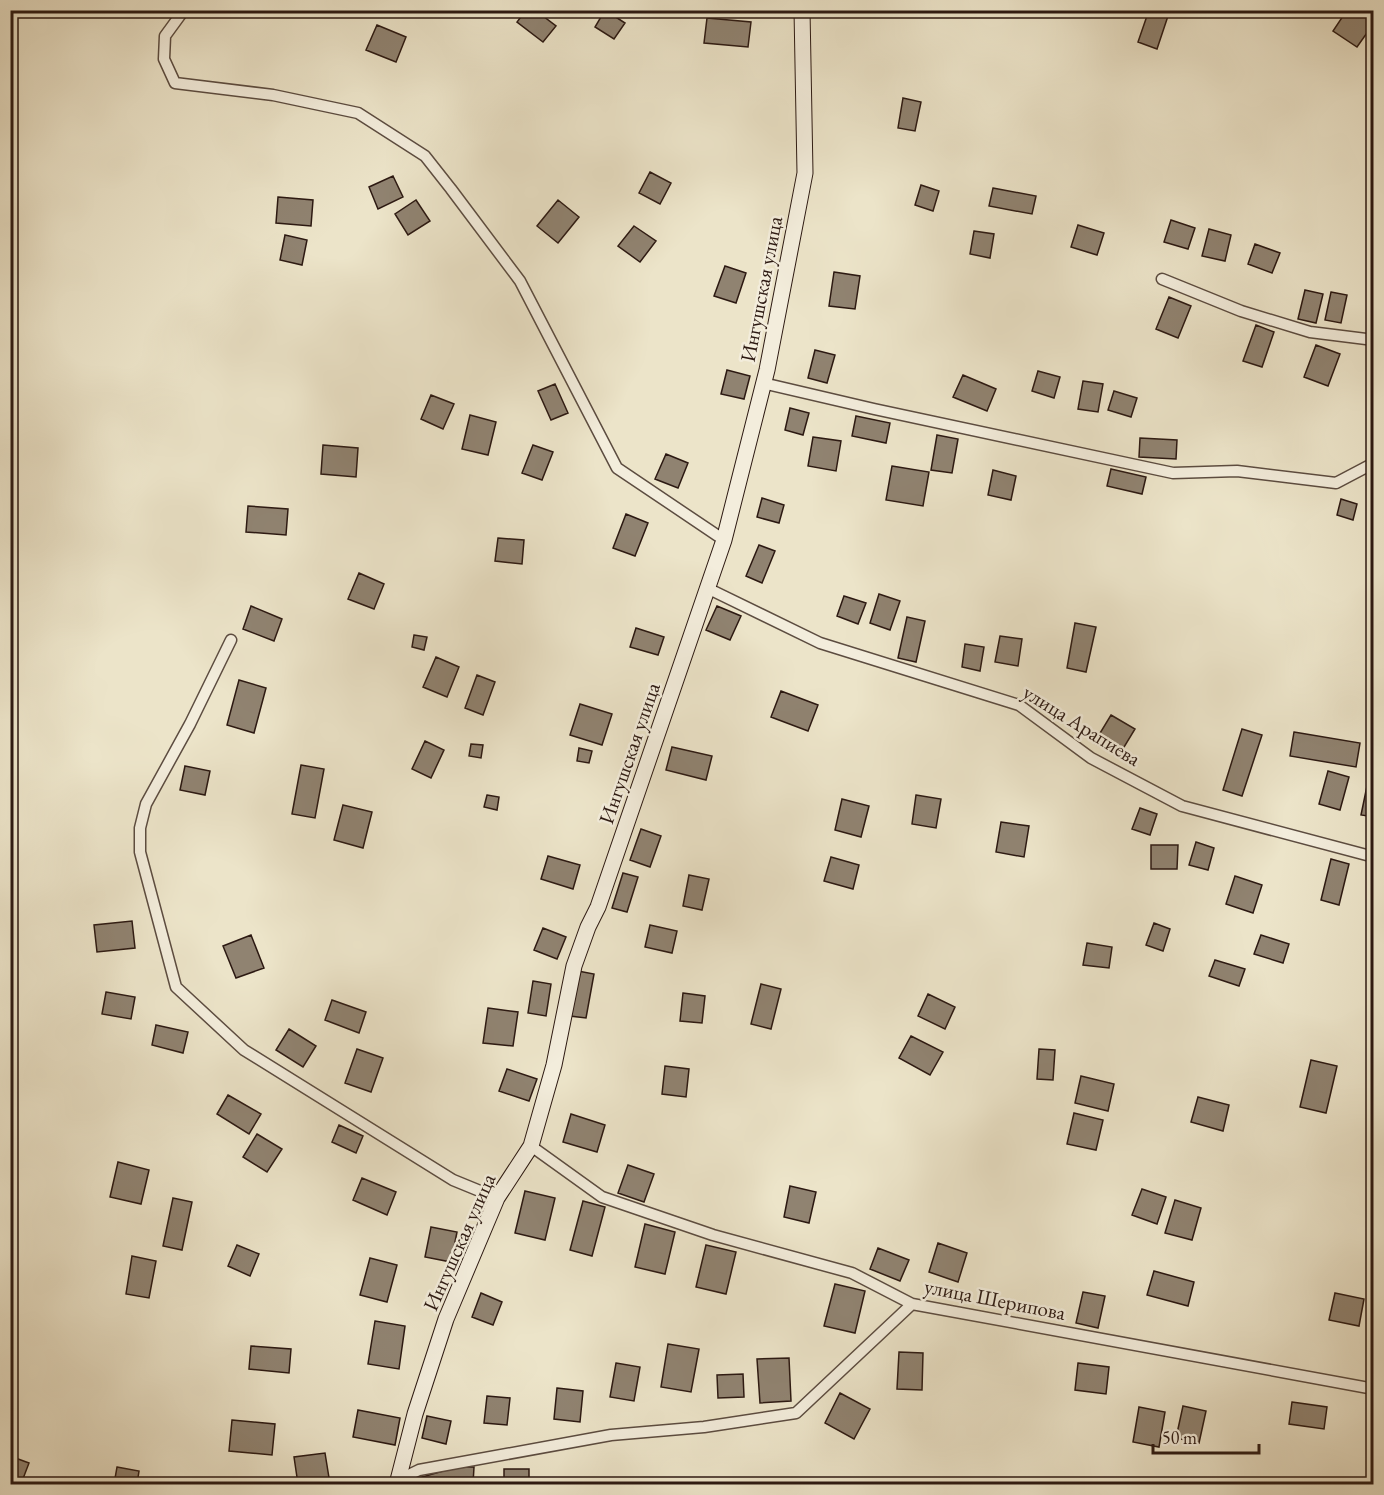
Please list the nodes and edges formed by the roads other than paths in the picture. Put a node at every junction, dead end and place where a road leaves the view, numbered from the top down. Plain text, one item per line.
1 (184, 10) edge
2 (802, 10) edge
3 (1162, 279) dead end
4 (1374, 340) edge
5 (763, 383) junction
6 (1374, 463) edge
7 (724, 540) junction
8 (707, 588) junction
9 (231, 640) dead end
10 (1374, 857) edge
11 (531, 1146) junction
12 (497, 1197) junction
13 (912, 1304) junction
14 (1374, 1389) edge
15 (394, 1484) edge

1 - 7 street
2 - 5 street, Ингушская улица
3 - 4 street
5 - 6 street
5 - 7 street, Ингушская улица
7 - 8 street, Ингушская улица
8 - 10 street, улица Арапиева
8 - 11 street, Ингушская улица
9 - 12 street
11 - 12 street, Ингушская улица
11 - 13 street, улица Шерипова
12 - 15 street, Ингушская улица
13 - 14 street, улица Шерипова
13 - 15 street

